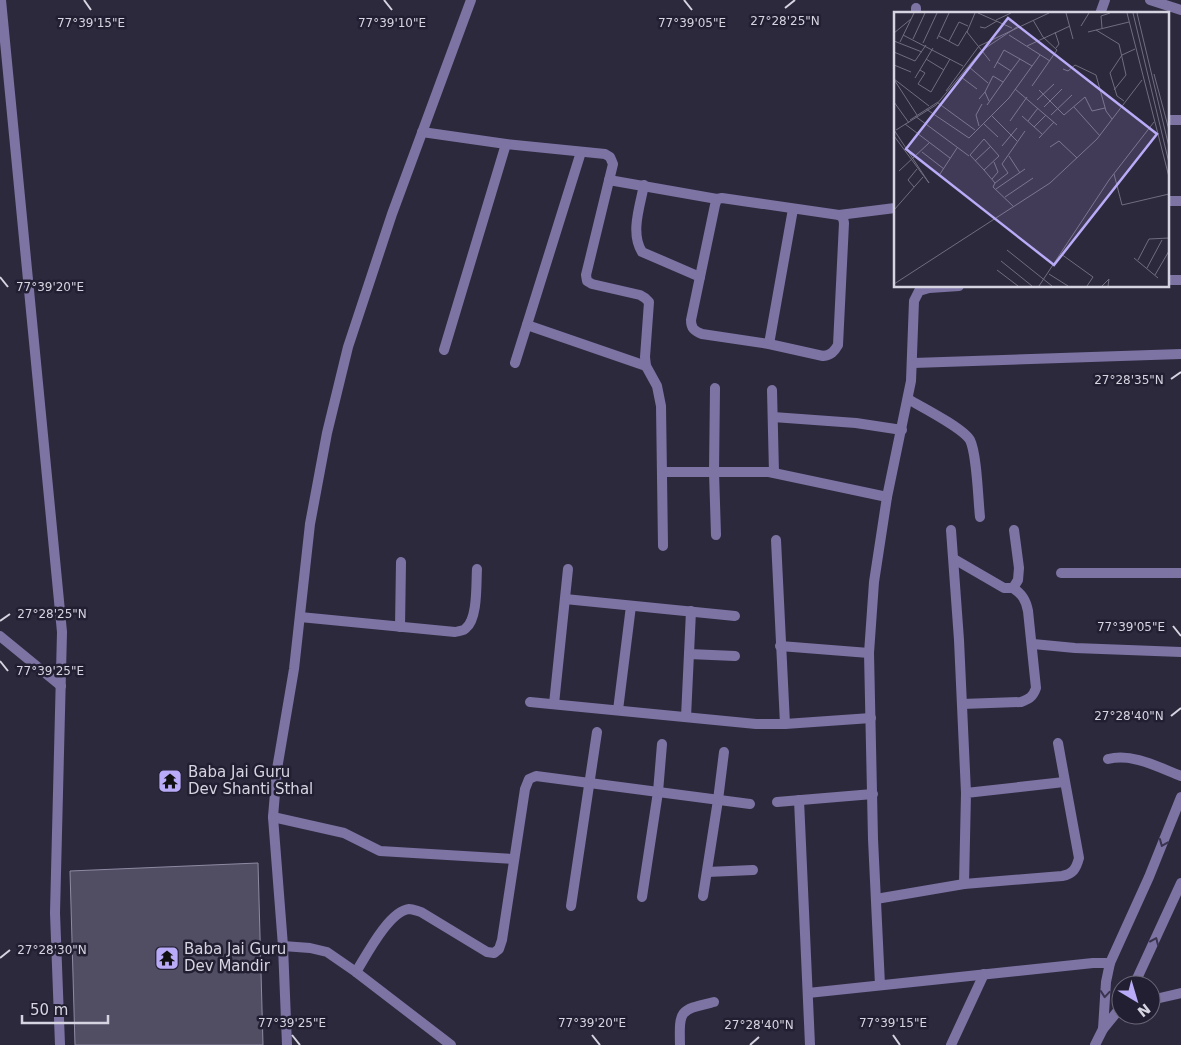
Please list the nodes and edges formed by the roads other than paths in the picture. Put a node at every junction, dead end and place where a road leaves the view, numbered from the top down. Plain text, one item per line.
1 (0, 0) edge
2 (471, 0) edge
3 (1105, 0) edge
4 (1150, 0) edge
5 (1181, 10) edge
6 (1101, 12) edge
7 (4, 81) edge
8 (1168, 120) edge
9 (1181, 120) edge
10 (422, 132) junction
11 (506, 144) junction
12 (580, 152) junction
13 (609, 180) junction
14 (644, 185) junction
15 (717, 198) junction
16 (1168, 201) edge
17 (1181, 201) edge
18 (894, 208) edge
19 (793, 209) junction
20 (839, 215) junction
21 (700, 277) junction
22 (1168, 280) edge
23 (1181, 280) edge
24 (929, 288) edge
25 (527, 326) junction
26 (769, 344) junction
27 (444, 350) dead end
28 (1181, 354) edge
29 (515, 363) dead end
30 (913, 364) junction
31 (646, 366) junction
32 (715, 388) dead end
33 (772, 390) dead end
34 (908, 399) junction
35 (773, 417) junction
36 (902, 430) junction
37 (662, 472) junction
38 (714, 472) junction
39 (774, 473) junction
40 (888, 497) junction
41 (980, 517) dead end
42 (951, 530) dead end
43 (1014, 530) dead end
44 (716, 535) dead end
45 (776, 540) dead end
46 (663, 546) dead end
47 (954, 559) junction
48 (401, 562) dead end
49 (477, 569) dead end
50 (568, 569) dead end
51 (1061, 573) dead end
52 (1181, 573) edge
53 (1013, 588) junction
54 (564, 599) junction
55 (631, 606) junction
56 (691, 611) junction
57 (735, 616) dead end
58 (300, 617) junction
59 (400, 627) junction
60 (0, 636) edge
61 (1033, 644) junction
62 (780, 646) junction
63 (1181, 652) edge
64 (869, 653) junction
65 (689, 654) junction
66 (735, 656) dead end
67 (61, 686) junction
68 (530, 702) dead end
69 (554, 704) junction
70 (962, 704) junction
71 (618, 710) junction
72 (686, 717) junction
73 (871, 718) junction
74 (786, 724) junction
75 (597, 732) dead end
76 (1058, 743) dead end
77 (662, 744) dead end
78 (724, 752) dead end
79 (1108, 760) dead end
80 (1181, 776) edge
81 (1064, 782) junction
82 (590, 783) junction
83 (658, 792) junction
84 (966, 793) junction
85 (873, 794) junction
86 (1181, 797) edge
87 (718, 800) junction
88 (799, 800) junction
89 (778, 802) dead end
90 (750, 804) dead end
91 (273, 817) junction
92 (513, 858) junction
93 (753, 870) dead end
94 (707, 872) junction
95 (1181, 883) edge
96 (964, 884) junction
97 (703, 896) dead end
98 (642, 897) dead end
99 (876, 898) junction
100 (571, 906) dead end
101 (283, 946) junction
102 (1110, 963) junction
103 (356, 972) junction
104 (984, 974) junction
105 (1139, 975) edge
106 (880, 985) junction
107 (808, 993) junction
108 (1181, 993) edge
109 (1161, 998) edge
110 (714, 1002) dead end
111 (1111, 1020) edge
112 (1103, 1029) junction
113 (60, 1045) edge
114 (288, 1045) edge
115 (451, 1045) edge
116 (680, 1045) edge
117 (810, 1045) edge
118 (951, 1045) edge
119 (1095, 1045) edge

1 - 7 street
2 - 10 street
3 - 6 street
4 - 5 street
7 - 67 street
8 - 9 street
10 - 11 street
10 - 58 street
11 - 12 street
11 - 27 street
12 - 13 street
12 - 25 street
13 - 14 street
13 - 31 street
14 - 15 street
14 - 21 street
15 - 19 street
15 - 21 street
16 - 17 street
18 - 20 street
19 - 20 street
19 - 26 street
20 - 26 street
21 - 26 street
22 - 23 street
24 - 30 street
25 - 29 street
25 - 31 street
28 - 30 street
30 - 34 street
31 - 37 street
32 - 38 street
33 - 35 street
34 - 36 street
34 - 41 street
35 - 36 street
35 - 39 street
36 - 40 street
37 - 38 street
37 - 46 street
38 - 39 street
38 - 44 street
39 - 40 street
40 - 64 street
42 - 47 street
43 - 53 street
45 - 62 street
47 - 53 street
47 - 70 street
48 - 59 street
49 - 59 street
50 - 54 street
51 - 52 street
53 - 61 street
54 - 55 street
54 - 69 street
55 - 56 street
55 - 71 street
56 - 57 street
56 - 65 street
58 - 59 street
58 - 91 street
60 - 67 street
61 - 63 street
61 - 70 street
62 - 64 street
62 - 74 street
64 - 73 street
65 - 66 street
65 - 72 street
67 - 113 street
68 - 69 street
69 - 71 street
70 - 84 street
71 - 72 street
72 - 74 street
73 - 74 street
73 - 85 street
75 - 82 street
76 - 81 street
77 - 83 street
78 - 87 street
79 - 80 street
81 - 84 street
81 - 96 street
82 - 83 street
82 - 92 street
82 - 100 street
83 - 87 street
83 - 98 street
84 - 96 street
85 - 88 street
85 - 99 street
86 -> 102 street
87 - 90 street
87 - 94 street
88 - 89 street
88 - 107 street
91 - 92 street
91 - 101 street
92 - 103 street
93 - 94 street
94 - 97 street
105 -> 95 street
96 - 99 street
99 - 106 street
101 - 103 street
101 - 114 street
102 - 104 street
102 -> 112 street
103 - 115 street
104 - 106 street
104 - 118 street
106 - 107 street
107 - 117 street
108 - 109 street
110 - 116 street
111 - 112 street
112 - 119 street

